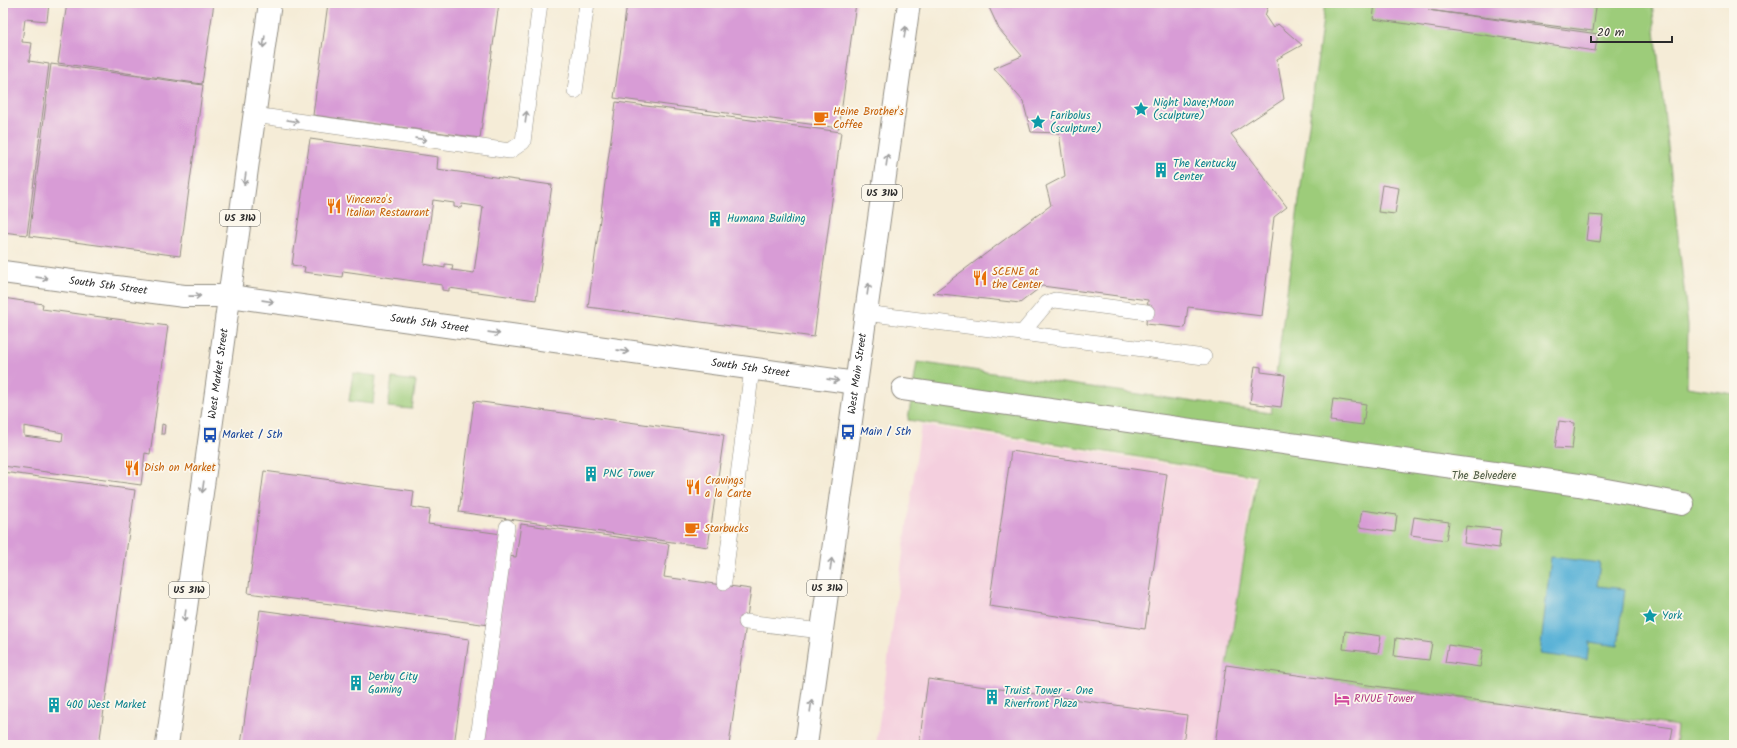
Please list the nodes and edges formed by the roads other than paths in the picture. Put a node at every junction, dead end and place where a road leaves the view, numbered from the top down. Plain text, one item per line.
1 (270, 3) edge
2 (540, 3) edge
3 (587, 3) edge
4 (909, 3) edge
5 (575, 91) dead end
6 (254, 115) junction
7 (3, 272) edge
8 (230, 296) junction
9 (1147, 312) dead end
10 (865, 313) junction
11 (1022, 333) junction
12 (1204, 357) dead end
13 (752, 368) junction
14 (856, 383) junction
15 (902, 389) dead end
16 (1683, 504) dead end
17 (507, 527) dead end
18 (724, 582) dead end
19 (746, 622) dead end
20 (821, 631) junction
21 (167, 745) edge
22 (477, 745) edge
23 (806, 745) edge

1 -> 6 street, West Market Street / US 31W
6 -> 2 lane
3 - 5 lane
10 -> 4 street, West Main Street / US 31W
6 -> 8 street, West Market Street / US 31W
7 -> 8 street, South 5th Street
8 -> 13 street, South 5th Street
8 -> 21 street, West Market Street / US 31W
9 - 11 lane
10 - 11 lane
10 - 14 street, West Main Street / US 31W
11 - 12 lane
13 -> 14 street, South 5th Street
13 - 18 lane
20 -> 14 street, West Main Street / US 31W
15 - 16 street
17 - 22 lane
19 - 20 lane
23 -> 20 street, West Main Street / US 31W

